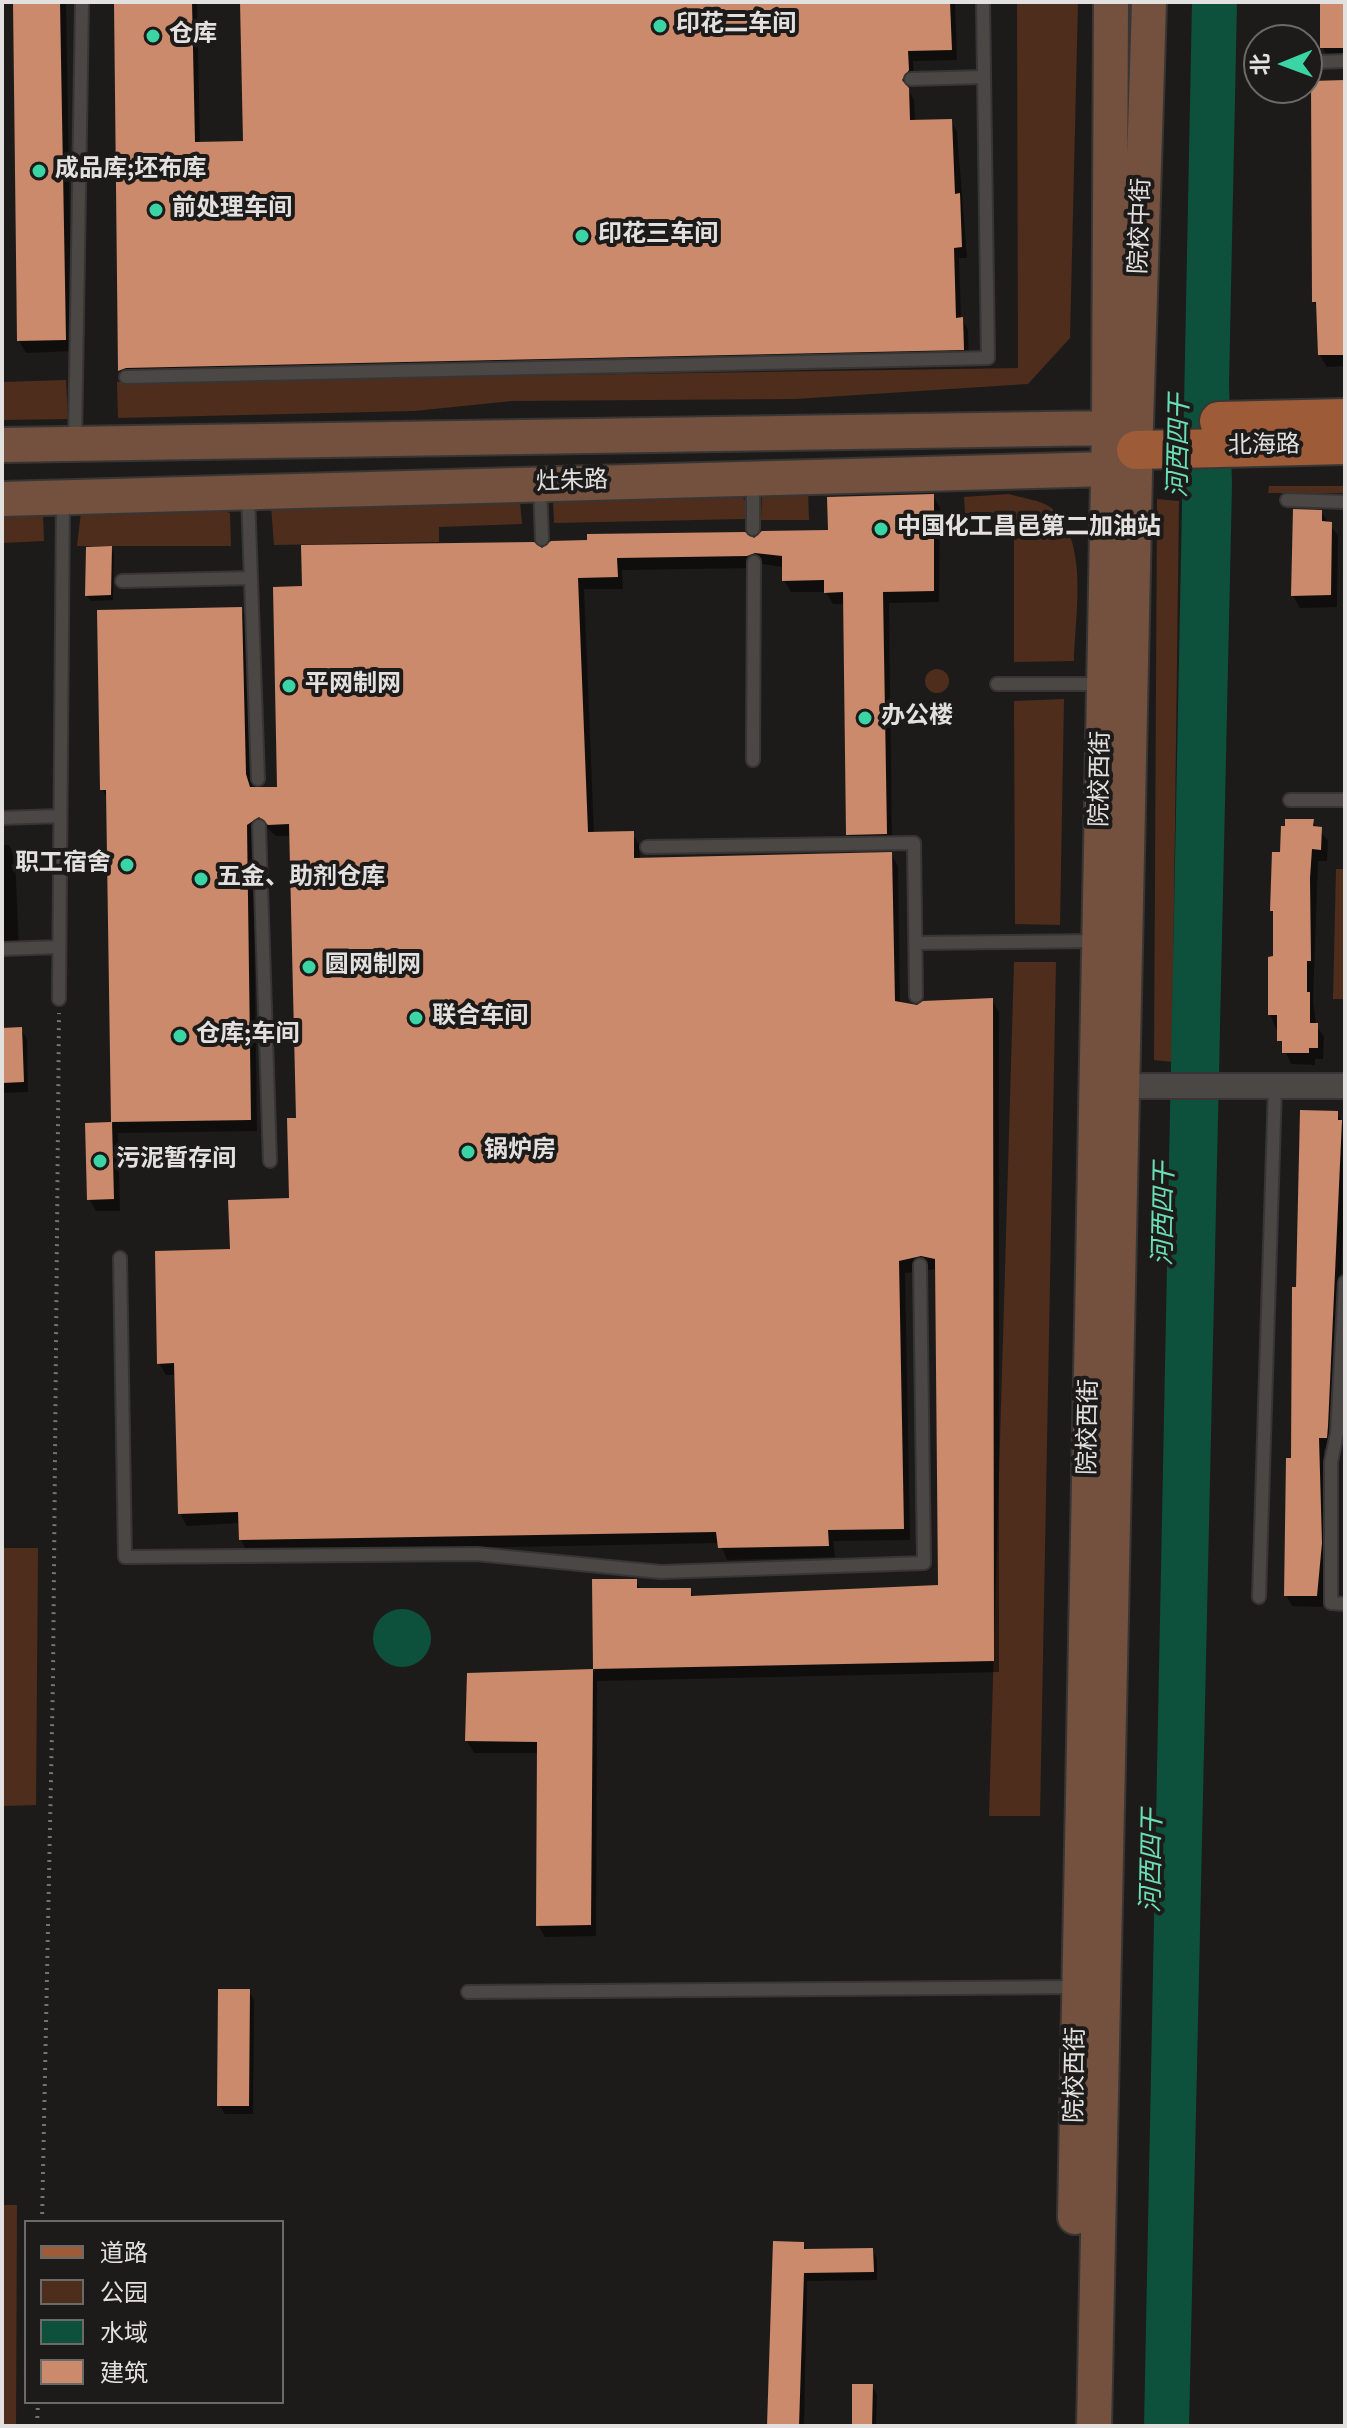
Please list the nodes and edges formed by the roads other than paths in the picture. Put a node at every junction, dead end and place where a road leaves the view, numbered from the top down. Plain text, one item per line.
1 (82, 2) edge
2 (983, 2) edge
3 (1111, 2) edge
4 (1149, 2) edge
5 (1345, 61) edge
6 (1323, 62) edge
7 (984, 77) junction
8 (911, 79) dead end
9 (126, 377) dead end
10 (1345, 418) edge
11 (1237, 434) junction
12 (1139, 440) junction
13 (75, 444) junction
14 (2, 445) edge
15 (1345, 445) edge
16 (753, 478) junction
17 (540, 484) junction
18 (248, 492) junction
19 (63, 498) junction
20 (2, 499) edge
21 (1287, 500) dead end
22 (1345, 502) edge
23 (753, 529) dead end
24 (542, 539) dead end
25 (754, 562) dead end
26 (251, 578) junction
27 (122, 581) dead end
28 (997, 684) dead end
29 (1104, 684) junction
30 (753, 760) dead end
31 (258, 779) dead end
32 (1290, 800) dead end
33 (1345, 800) edge
34 (60, 816) junction
35 (2, 818) edge
36 (259, 826) dead end
37 (647, 847) dead end
38 (1099, 941) junction
39 (916, 943) junction
40 (59, 947) junction
41 (2, 949) edge
42 (916, 996) dead end
43 (59, 999) road end
44 (1109, 1086) junction
45 (1345, 1086) edge
46 (1275, 1087) junction
47 (270, 1161) dead end
48 (120, 1258) dead end
49 (920, 1265) dead end
50 (1345, 1282) edge
51 (1259, 1597) dead end
52 (1345, 1604) edge
53 (1079, 1987) junction
54 (468, 1992) dead end
55 (1071, 2426) edge
56 (1094, 2426) edge

1 - 13 lane
2 - 7 lane
3 - 12 main road, 院校中街
4 - 12 main road, 院校中街
5 - 6 lane
7 - 8 lane
7 - 9 lane
10 - 11 main road, 北海路
11 - 12 main road, 北海路
11 - 15 main road, 北海路
12 - 13 main road, 灶朱路
12 - 16 main road, 灶朱路
12 - 29 main road, 院校西街
12 - 44 main road, 院校西街
13 - 14 main road, 灶朱路
16 - 17 main road, 灶朱路
16 - 23 lane
17 - 18 main road, 灶朱路
17 - 24 lane
18 - 19 main road, 灶朱路
18 - 26 lane
19 - 20 main road, 灶朱路
19 - 34 lane
21 - 22 lane
25 - 30 lane
26 - 27 lane
26 - 31 lane
28 - 29 lane
29 - 38 main road, 院校西街
32 - 33 lane
34 - 35 lane
34 - 40 lane
36 - 47 lane
37 - 39 lane
38 - 39 lane
38 - 44 main road, 院校西街
39 - 42 lane
40 - 41 lane
40 - 43 lane
44 - 46 street
44 - 53 main road, 院校西街
44 - 56 main road, 院校西街
45 - 46 street
46 - 51 lane
48 - 49 lane
50 - 52 lane
53 - 54 lane
53 - 55 main road, 院校西街

